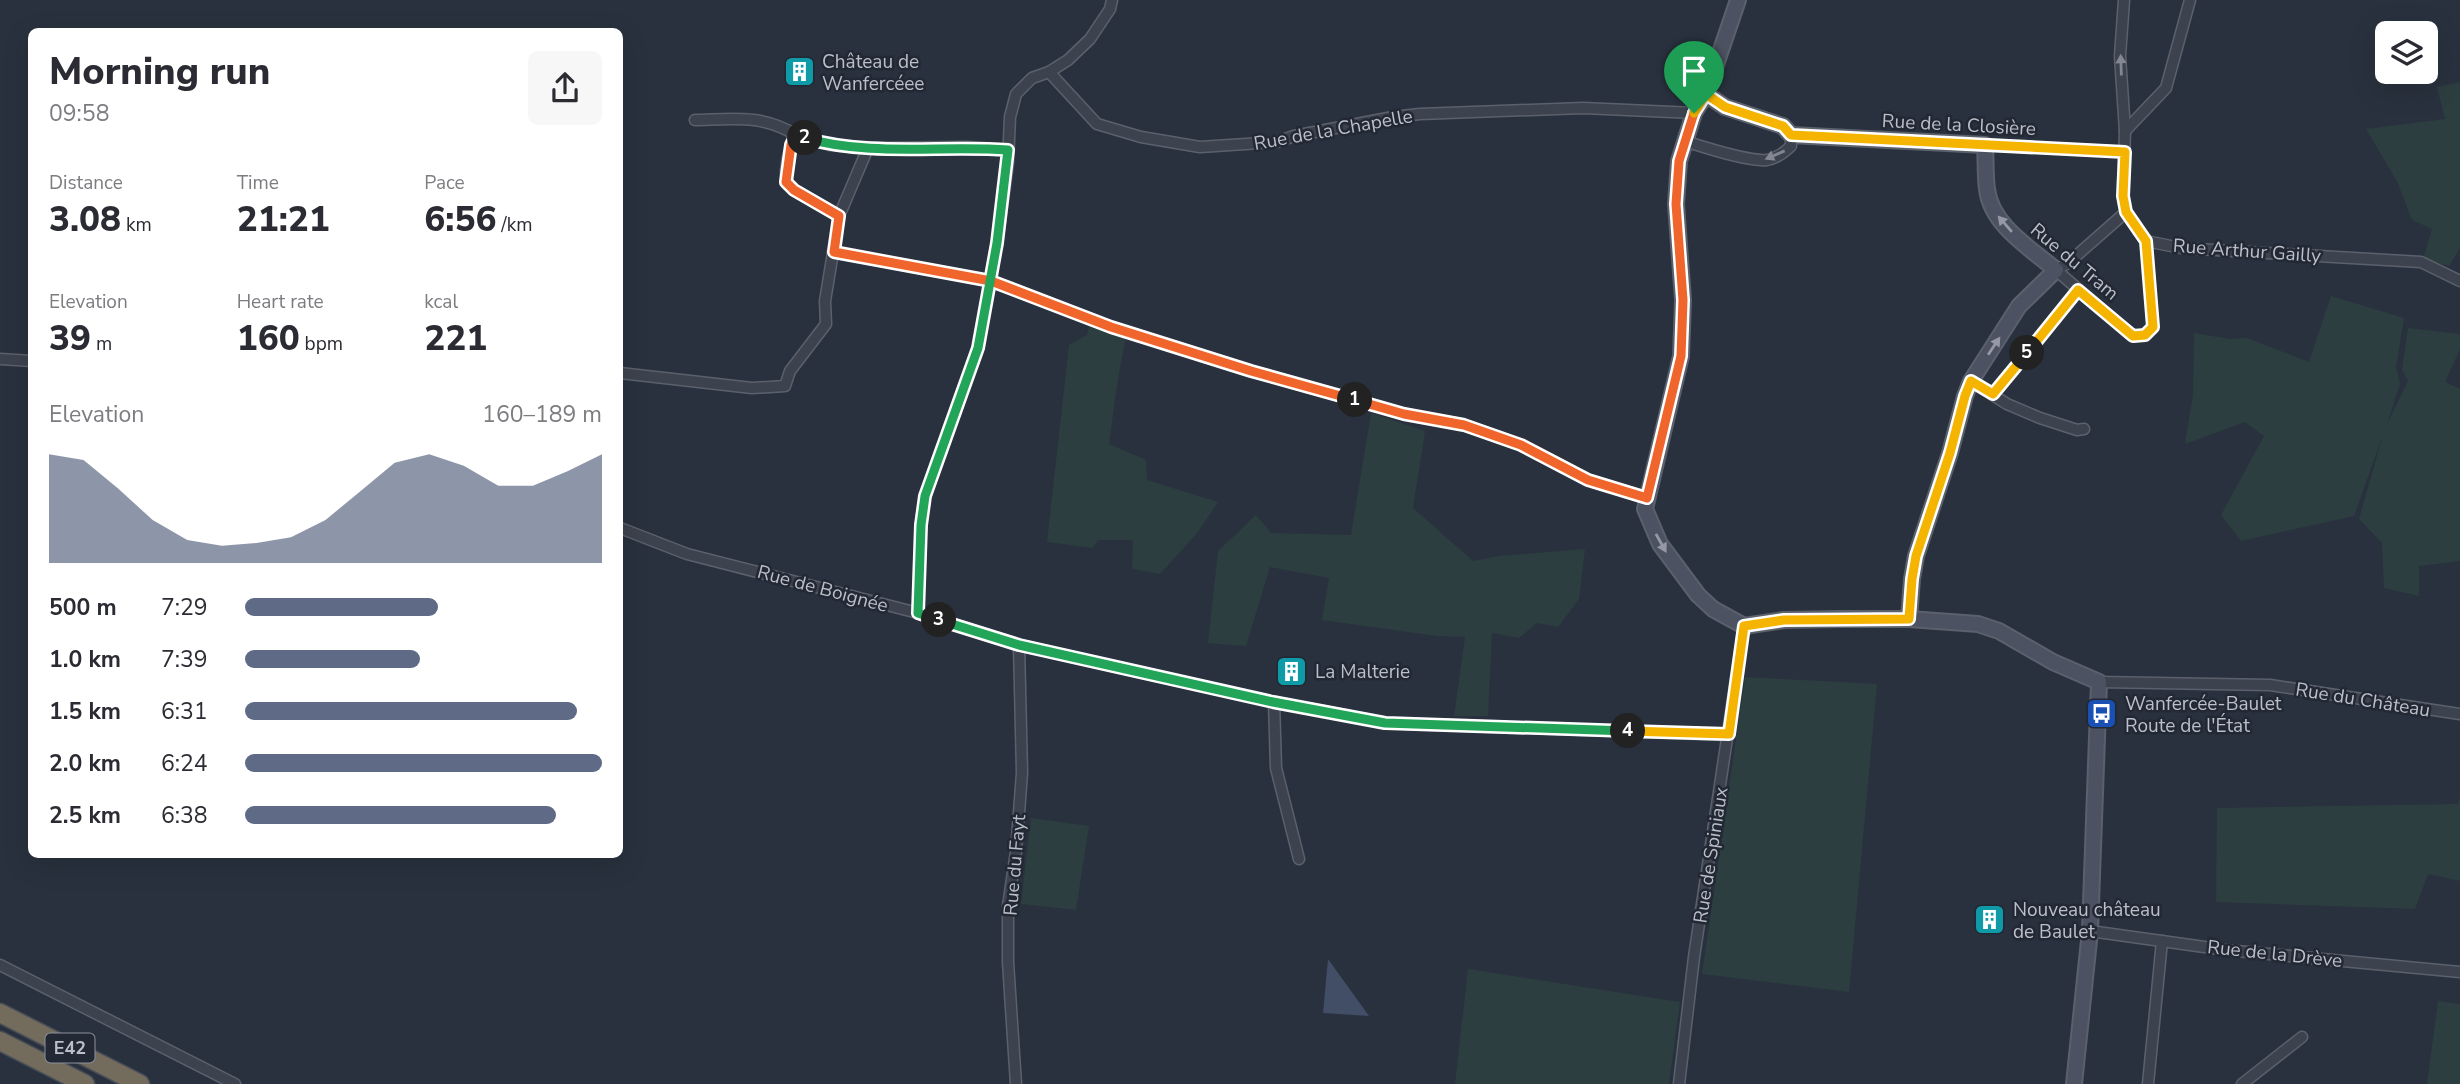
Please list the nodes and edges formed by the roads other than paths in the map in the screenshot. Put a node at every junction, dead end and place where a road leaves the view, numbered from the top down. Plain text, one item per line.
1 (1112, 0) edge
2 (1738, 0) edge
3 (2124, 0) edge
4 (2190, 0) edge
5 (1049, 72) junction
6 (1706, 94) junction
7 (1694, 113) junction
8 (695, 120) dead end
9 (2125, 131) junction
10 (796, 135) junction
11 (1791, 135) junction
12 (1684, 141) junction
13 (1985, 145) junction
14 (868, 148) junction
15 (1008, 150) junction
16 (2125, 152) junction
17 (2126, 212) junction
18 (839, 216) junction
19 (2146, 241) junction
20 (834, 252) junction
21 (2056, 270) junction
22 (991, 281) junction
23 (2460, 281) edge
24 (2078, 290) junction
25 (0, 359) edge
26 (28, 361) edge
27 (623, 373) edge
28 (1971, 381) junction
29 (1993, 394) junction
30 (2084, 429) dead end
31 (1647, 498) junction
32 (623, 529) edge
33 (918, 613) junction
34 (1909, 619) junction
35 (1744, 626) junction
36 (1019, 645) junction
37 (2099, 682) junction
38 (1273, 702) junction
39 (2460, 714) edge
40 (1729, 734) junction
41 (1299, 859) dead end
42 (2090, 931) junction
43 (2162, 941) junction
44 (0, 965) edge
45 (2460, 972) edge
46 (0, 1013) edge
47 (2302, 1037) dead end
48 (0, 1041) edge
49 (85, 1084) edge
50 (140, 1084) edge
51 (235, 1084) edge
52 (1016, 1084) edge
53 (1678, 1084) edge
54 (2074, 1084) edge
55 (2148, 1084) edge
56 (2242, 1084) edge

1 - 5 street
2 - 6 main road
9 -> 3 street
4 - 9 street
5 - 7 street, Rue de la Chapelle
5 - 15 street
6 - 7 main road
6 - 11 main road, Rue de la Closière
7 - 12 main road
8 - 10 street
9 - 16 street
10 - 14 street
10 - 18 street
11 -> 12 street
11 - 13 main road, Rue de la Closière
12 - 31 main road
13 - 16 street, Rue de la Closière
21 -> 13 main road, Rue du Tram
14 - 15 street
14 - 18 street
15 - 22 street
16 - 17 street
17 - 19 street, Rue Arthur Gailly
17 - 21 street
18 - 20 street
19 - 23 street, Rue Arthur Gailly
19 - 24 street, Rue du Tram
20 - 22 street
20 - 27 street
21 - 24 street, Rue du Tram
28 -> 21 main road
22 - 31 street
22 - 33 street
24 - 29 street
25 - 26 street
28 - 29 street
28 - 34 main road
29 - 30 street
31 -> 35 main road
32 - 33 street, Rue de Boignée
33 - 36 street, Rue de Boignée
34 - 35 main road
34 - 37 main road
35 - 40 street, Rue de Spiniaux
36 - 38 street, Rue de Boignée
36 - 52 street, Rue du Fayt
37 - 39 street, Rue du Château
37 - 42 main road
38 - 40 street, Rue de Boignée
38 - 41 street
40 - 53 street, Rue de Spiniaux
42 - 43 street, Rue de la Drève
42 - 54 main road
43 - 45 street, Rue de la Drève
43 - 55 street
44 - 51 street
46 - 50 highway, E42
47 - 56 street
48 - 49 highway, E42

